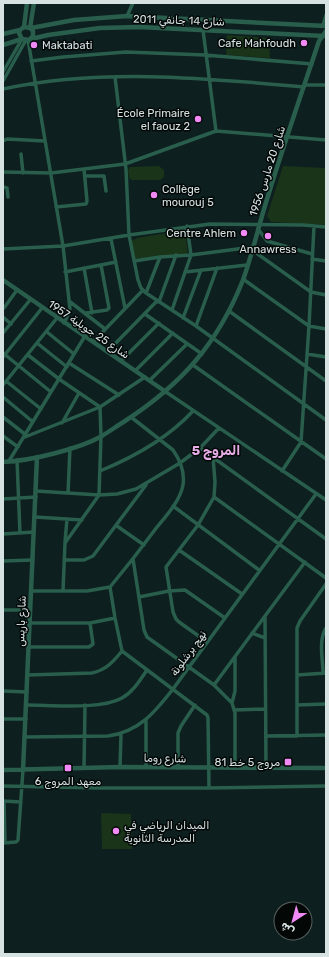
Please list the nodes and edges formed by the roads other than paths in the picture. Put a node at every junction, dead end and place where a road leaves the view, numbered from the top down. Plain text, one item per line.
1 (27, 3) edge
2 (34, 3) edge
3 (133, 3) edge
4 (326, 15) edge
5 (127, 16) junction
6 (324, 25) edge
7 (22, 28) junction
8 (30, 28) junction
9 (203, 30) junction
10 (3, 34) edge
11 (323, 36) edge
12 (26, 39) junction
13 (3, 45) edge
14 (206, 55) junction
15 (31, 61) junction
16 (312, 64) junction
17 (3, 72) edge
18 (115, 76) junction
19 (209, 78) junction
20 (3, 81) edge
21 (35, 83) junction
22 (326, 85) edge
23 (304, 86) junction
24 (3, 90) edge
25 (216, 131) junction
26 (288, 137) junction
27 (45, 140) junction
28 (326, 140) edge
29 (3, 142) edge
30 (21, 154) dead end
31 (125, 164) junction
32 (84, 169) junction
33 (3, 172) edge
34 (23, 172) junction
35 (51, 173) junction
36 (85, 176) junction
37 (3, 187) edge
38 (106, 191) dead end
39 (8, 197) dead end
40 (56, 207) junction
41 (187, 226) junction
42 (259, 226) junction
43 (314, 226) junction
44 (326, 227) edge
45 (129, 235) junction
46 (111, 239) junction
47 (63, 246) junction
48 (252, 248) junction
49 (3, 249) edge
50 (191, 254) junction
51 (312, 254) junction
52 (176, 255) junction
53 (160, 257) junction
54 (312, 259) junction
55 (134, 261) junction
56 (326, 261) edge
57 (116, 262) junction
58 (101, 265) junction
59 (247, 265) junction
60 (84, 268) junction
61 (217, 268) junction
62 (201, 270) junction
63 (65, 272) junction
64 (185, 272) junction
65 (243, 279) junction
66 (3, 280) edge
67 (17, 290) junction
68 (145, 292) junction
69 (311, 292) junction
70 (326, 295) edge
71 (30, 300) junction
72 (69, 301) junction
73 (158, 301) junction
74 (4, 308) edge
75 (42, 308) junction
76 (125, 308) junction
77 (172, 310) junction
78 (229, 311) junction
79 (86, 313) junction
80 (92, 313) junction
81 (145, 314) junction
82 (3, 317) edge
83 (57, 318) junction
84 (183, 318) junction
85 (64, 323) junction
86 (11, 324) junction
87 (159, 324) junction
88 (196, 326) junction
89 (309, 326) junction
90 (105, 329) junction
91 (326, 329) edge
92 (47, 332) junction
93 (3, 333) edge
94 (173, 333) junction
95 (85, 336) junction
96 (213, 339) junction
97 (92, 342) junction
98 (37, 343) junction
99 (187, 344) junction
100 (108, 352) junction
101 (74, 354) junction
102 (202, 354) junction
103 (307, 354) junction
104 (4, 355) edge
105 (28, 355) junction
106 (326, 357) edge
107 (121, 361) junction
108 (68, 365) junction
109 (193, 365) junction
110 (19, 366) junction
111 (306, 366) junction
112 (136, 370) junction
113 (59, 379) junction
114 (148, 379) junction
115 (6, 381) junction
116 (326, 381) edge
117 (3, 385) edge
118 (51, 392) junction
119 (166, 392) junction
120 (79, 393) junction
121 (118, 395) junction
122 (3, 398) edge
123 (304, 404) junction
124 (100, 408) junction
125 (41, 409) junction
126 (193, 411) junction
127 (3, 417) edge
128 (131, 417) junction
129 (326, 420) edge
130 (33, 422) junction
131 (62, 423) junction
132 (218, 428) junction
133 (3, 436) edge
134 (25, 436) junction
135 (101, 436) junction
136 (160, 439) junction
137 (301, 442) junction
138 (18, 447) junction
139 (70, 448) junction
140 (200, 448) junction
141 (37, 457) junction
142 (213, 457) junction
143 (326, 459) edge
144 (17, 460) junction
145 (10, 461) junction
146 (3, 462) edge
147 (180, 463) junction
148 (221, 464) junction
149 (215, 468) junction
150 (100, 471) junction
151 (282, 471) junction
152 (147, 484) junction
153 (36, 491) junction
154 (68, 493) junction
155 (316, 494) junction
156 (99, 495) junction
157 (36, 497) junction
158 (214, 497) junction
159 (18, 498) junction
160 (3, 499) edge
161 (326, 500) edge
162 (174, 506) junction
163 (35, 516) junction
164 (67, 519) junction
165 (298, 519) junction
166 (82, 520) junction
167 (198, 525) junction
168 (117, 526) junction
169 (34, 532) junction
170 (20, 533) junction
171 (3, 534) edge
172 (326, 539) edge
173 (65, 543) junction
174 (279, 544) junction
175 (144, 545) junction
176 (179, 550) junction
177 (133, 559) junction
178 (33, 560) junction
179 (64, 560) junction
180 (3, 561) edge
181 (305, 562) junction
182 (259, 570) junction
183 (326, 578) edge
184 (326, 584) edge
185 (110, 587) junction
186 (31, 591) junction
187 (63, 591) junction
188 (169, 591) junction
189 (242, 594) junction
190 (139, 597) junction
191 (3, 610) edge
192 (30, 610) junction
193 (265, 616) junction
194 (115, 618) junction
195 (225, 618) junction
196 (90, 622) junction
197 (30, 623) junction
198 (326, 628) edge
199 (252, 633) junction
200 (265, 638) junction
201 (207, 642) junction
202 (29, 647) junction
203 (122, 651) junction
204 (235, 657) junction
205 (189, 667) junction
206 (147, 670) junction
207 (325, 673) edge
208 (28, 675) junction
209 (297, 675) junction
210 (214, 685) junction
211 (173, 689) junction
212 (3, 692) edge
213 (27, 692) junction
214 (232, 703) junction
215 (326, 704) edge
216 (26, 705) junction
217 (195, 705) junction
218 (297, 705) junction
219 (85, 706) junction
220 (234, 710) junction
221 (265, 710) junction
222 (3, 719) edge
223 (26, 719) junction
224 (146, 720) junction
225 (120, 735) junction
226 (326, 735) edge
227 (266, 736) junction
228 (297, 736) junction
229 (84, 737) junction
230 (25, 738) junction
231 (120, 767) junction
232 (146, 767) junction
233 (84, 768) junction
234 (178, 768) junction
235 (209, 768) junction
236 (235, 768) junction
237 (266, 768) junction
238 (326, 768) edge
239 (3, 770) edge
240 (23, 770) junction
241 (3, 786) edge
242 (326, 786) edge
243 (22, 787) junction
244 (209, 788) junction
245 (4, 801) edge
246 (21, 802) junction
247 (4, 843) edge

1 - 7 street
2 - 8 street
3 - 5 street
4 - 6 street
5 - 6 street, شارع 14 جانفي 2011
5 - 8 street, شارع 14 جانفي 2011
6 - 11 street, شارع 20 مارس 1956
7 - 8 street
7 - 10 street
7 - 12 street
8 - 12 street
9 - 11 street, شارع 14 جانفي 2011
9 - 12 street, شارع 14 جانفي 2011
9 - 14 street
11 - 16 street, شارع 20 مارس 1956
12 - 13 street, شارع 14 جانفي 2011
12 - 15 street
12 - 17 street
12 - 20 street
14 - 15 street
14 - 16 street
14 - 19 street
15 - 21 street
16 - 23 street, شارع 20 مارس 1956
18 - 19 street
18 - 21 street
18 - 31 street
19 - 23 street
19 - 25 street
21 - 24 street
21 - 27 street
22 - 23 street
23 - 26 street, شارع 20 مارس 1956
25 - 26 street
25 - 31 street
26 - 28 street
26 - 42 street, شارع 20 مارس 1956
27 - 29 street
27 - 35 street
30 - 34 street
31 - 32 street
31 - 45 street
32 - 35 street
32 - 36 street
33 - 34 street
34 - 35 street
35 - 40 street
36 - 38 street
36 - 40 street
37 - 39 street
40 - 47 street
41 - 42 street
41 - 45 street
41 - 50 street
42 - 43 street
42 - 48 street, شارع 20 مارس 1956
42 - 51 street
43 - 44 street
43 - 51 street
45 - 46 street
45 - 55 street
46 - 47 street
46 - 57 street
47 - 49 street
47 - 63 street
48 - 50 street
48 - 59 street, شارع 20 مارس 1956
48 - 69 street
50 - 52 street
50 - 64 street
51 - 54 street
52 - 53 street
52 - 73 street
53 - 55 street
53 - 68 street
54 - 56 street
54 - 69 street
55 - 68 street
57 - 58 street
57 - 76 street
58 - 60 street
58 - 80 street
59 - 61 street
59 - 65 street, شارع 20 مارس 1956
60 - 63 street
60 - 80 street
61 - 62 street
61 - 88 street
62 - 64 street
62 - 84 street
63 - 72 street
64 - 77 street
65 - 78 street, شارع 20 مارس 1956
65 - 89 street
66 - 67 street, شارع 25 جويلية 1957
67 - 71 street, شارع 25 جويلية 1957
67 - 74 street
68 - 73 street
68 - 76 street
69 - 70 street
69 - 89 street
71 - 75 street, شارع 25 جويلية 1957
71 - 86 street
72 - 79 street
72 - 85 street
73 - 77 street
73 - 81 street
75 - 83 street, شارع 25 جويلية 1957
75 - 104 street
76 - 90 street
77 - 84 street
78 - 96 street, شارع 20 مارس 1956
78 - 111 street
79 - 80 street
79 - 90 street
81 - 87 street
81 - 100 street
82 - 86 street
83 - 85 street, شارع 25 جويلية 1957
83 - 92 street
84 - 88 street
85 - 95 street, شارع 25 جويلية 1957
86 - 93 street
87 - 94 street
87 - 107 street
88 - 96 street
89 - 91 street
89 - 103 street
90 - 97 street
92 - 98 street
92 - 101 street
94 - 99 street
94 - 112 street
95 - 97 street, شارع 25 جويلية 1957
95 - 101 street
96 - 102 street, شارع 20 مارس 1956
96 - 123 street
97 - 100 street, شارع 25 جويلية 1957
98 - 105 street
98 - 108 street
99 - 102 street
99 - 114 street
100 - 107 street, شارع 25 جويلية 1957
101 - 108 street
102 - 109 street, شارع 20 مارس 1956
103 - 106 street
103 - 111 street
104 - 110 street
105 - 110 street
105 - 113 street
107 - 112 street, شارع 25 جويلية 1957
108 - 113 street
108 - 121 street
109 - 119 street, شارع 20 مارس 1956
109 - 137 street
110 - 115 street
110 - 118 street
111 - 116 street
111 - 123 street
112 - 114 street, شارع 25 جويلية 1957
113 - 118 street
113 - 120 street
114 - 119 street, شارع 25 جويلية 1957
114 - 121 street
115 - 117 street
115 - 125 street
118 - 125 street
119 - 126 street
119 - 128 street, شارع 20 مارس 1956
120 - 124 street
120 - 131 street
121 - 124 street
122 - 130 street
123 - 129 street
123 - 137 street
124 - 131 street
124 - 135 street
125 - 130 street
126 - 132 street
126 - 136 street
127 - 134 street
128 - 135 street, شارع 20 مارس 1956
128 - 136 street
130 - 134 street
131 - 134 street
132 - 140 street
132 - 151 street
133 - 138 street
134 - 138 street
135 - 139 street, شارع 20 مارس 1956
135 - 150 street
136 - 147 street
136 - 150 street
137 - 143 street
137 - 151 street
138 - 145 street
139 - 141 street, شارع 20 مارس 1956
139 - 154 street
140 - 142 street
140 - 147 street
141 - 144 street, شارع 20 مارس 1956
141 - 153 street, شارع باريس
142 - 148 street
142 - 149 street
144 - 145 street, شارع 20 مارس 1956
144 - 159 street
145 - 146 street, شارع 20 مارس 1956
147 - 152 street
147 - 162 street
148 - 149 street
148 - 165 street
149 - 158 street
150 - 156 street
151 - 155 street
152 - 156 street
152 - 168 street
153 - 154 street
153 - 157 street, شارع باريس
154 - 156 street
155 - 161 street
155 - 165 street, نهج برشلونة
156 - 166 street
157 - 159 street
157 - 163 street, شارع باريس
158 - 167 street
158 - 174 street
159 - 160 street
159 - 170 street
162 - 167 street
162 - 175 street
163 - 164 street
163 - 169 street, شارع باريس
164 - 166 street
164 - 173 street
165 - 172 street
165 - 174 street, نهج برشلونة
166 - 173 street
167 - 176 street
167 - 182 street
168 - 175 street
168 - 179 street
169 - 170 street
169 - 178 street, شارع باريس
170 - 171 street
173 - 179 street
174 - 181 street
174 - 182 street, نهج برشلونة
175 - 177 street
176 - 188 street
176 - 189 street
177 - 185 street
177 - 190 street
178 - 180 street
178 - 186 street, شارع باريس
179 - 187 street
181 - 183 street
181 - 193 street
182 - 189 street, نهج برشلونة
184 - 209 street
185 - 187 street
185 - 194 street
186 - 187 street
186 - 192 street, شارع باريس
188 - 190 street
188 - 195 street
188 - 201 street
189 - 195 street, نهج برشلونة
190 - 205 street
191 - 192 street
192 - 197 street, شارع باريس
193 - 199 street
193 - 200 street
194 - 196 street
194 - 203 street
195 - 201 street, نهج برشلونة
196 - 197 street
196 - 202 street
197 - 202 street, شارع باريس
198 - 207 street
199 - 200 street
199 - 204 street
200 - 221 street
201 - 205 street, نهج برشلونة
202 - 208 street, شارع باريس
203 - 206 street
203 - 208 street
204 - 210 street
204 - 214 street
205 - 210 street
205 - 211 street, نهج برشلونة
206 - 211 street
206 - 219 street
207 - 209 street
208 - 213 street, شارع باريس
209 - 218 street
210 - 214 street
211 - 217 street
211 - 224 street, نهج برشلونة
212 - 213 street
213 - 216 street, شارع باريس
214 - 220 street
215 - 218 street
216 - 219 street
216 - 223 street, شارع باريس
217 - 234 street
217 - 235 street
218 - 228 street
219 - 229 street
220 - 221 street
220 - 236 street
221 - 227 street
222 - 223 street
223 - 230 street, شارع باريس
224 - 225 street, نهج برشلونة
224 - 232 street
225 - 229 street, نهج برشلونة
225 - 231 street
226 - 228 street
227 - 228 street
227 - 237 street
229 - 230 street, نهج برشلونة
229 - 233 street
230 - 240 street, شارع باريس
231 - 232 street, شارع روما
231 - 233 street, شارع روما
232 - 234 street, شارع روما
233 - 240 street, شارع روما
234 - 235 street, شارع روما
235 - 236 street, شارع روما
235 - 244 street
236 - 237 street, شارع روما
237 - 238 street, شارع روما
239 - 240 street, شارع روما
240 - 243 street, شارع باريس
241 - 243 street
242 - 244 street
243 - 244 street
243 - 246 street, شارع باريس
245 - 246 street
245 - 247 street
246 - 247 street, شارع باريس

